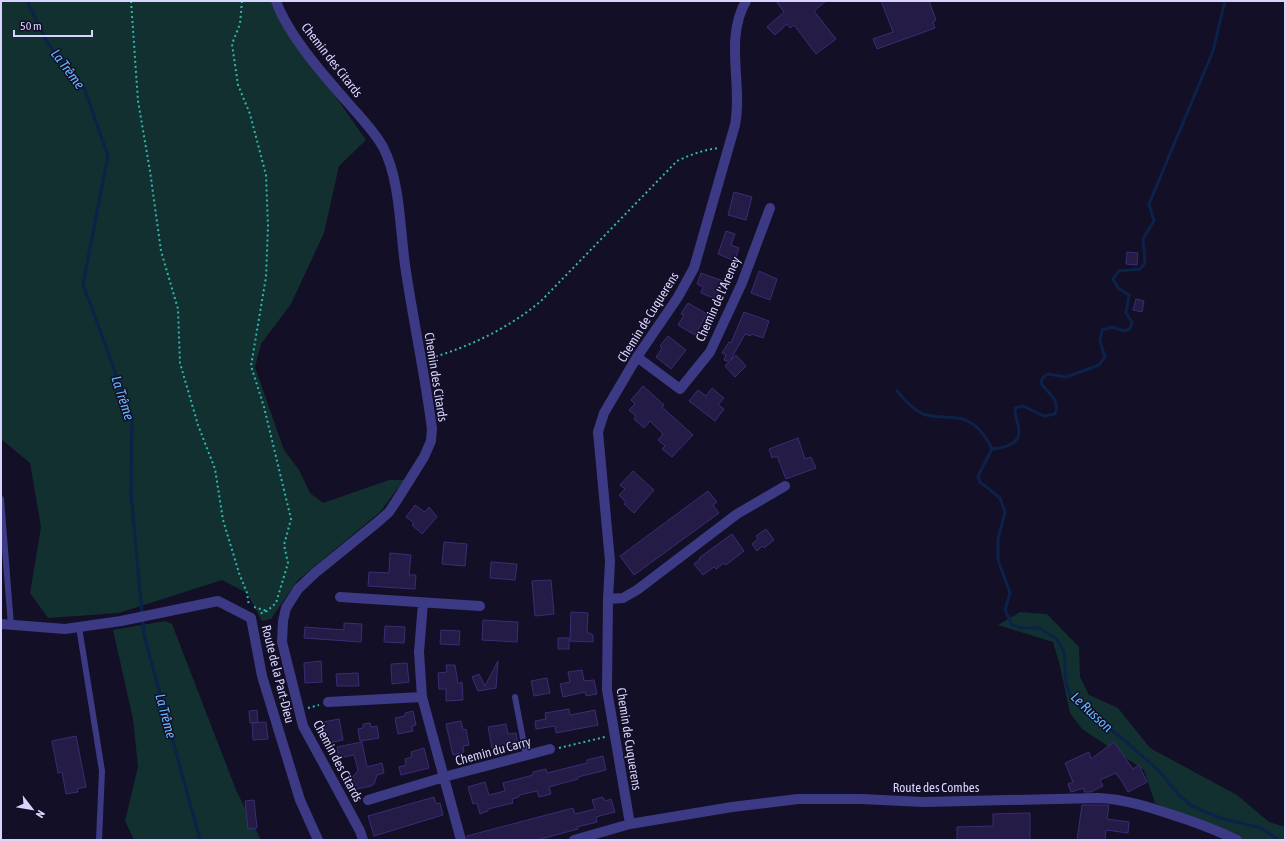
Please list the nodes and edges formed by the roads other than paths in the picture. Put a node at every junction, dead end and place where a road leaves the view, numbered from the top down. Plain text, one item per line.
1 (276, 1) edge
2 (746, 1) edge
3 (770, 208) dead end
4 (637, 357) junction
5 (785, 486) dead end
6 (1, 499) edge
7 (340, 597) dead end
8 (608, 599) junction
9 (422, 603) junction
10 (480, 606) dead end
11 (6, 624) edge
12 (79, 627) junction
13 (422, 697) junction
14 (515, 697) dead end
15 (328, 702) road end
16 (550, 750) road end
17 (526, 756) junction
18 (444, 777) junction
19 (368, 800) dead end
20 (630, 824) junction
21 (99, 840) edge
22 (318, 840) edge
23 (363, 840) edge
24 (461, 840) edge
25 (574, 840) edge
26 (1237, 840) edge

1 - 23 street, Chemin des Citards
2 - 4 street, Chemin de Cuquerens
3 - 4 street, Chemin de l'Areney
4 - 8 street, Chemin de Cuquerens
5 - 8 street
6 - 11 lane
7 - 9 street
8 - 20 street, Chemin de Cuquerens
9 - 10 street
9 - 13 street, Chemin du Carry
11 - 12 street, Route de la Part-Dieu
12 - 21 lane
12 - 22 street, Route de la Part-Dieu
13 - 15 street
13 - 18 street, Chemin du Carry
14 - 17 lane
16 - 17 street, Chemin du Carry
17 - 18 street, Chemin du Carry
18 - 19 street, Chemin du Carry
18 - 24 street, Chemin du Carry
20 - 25 street
20 - 26 street, Route des Combes

